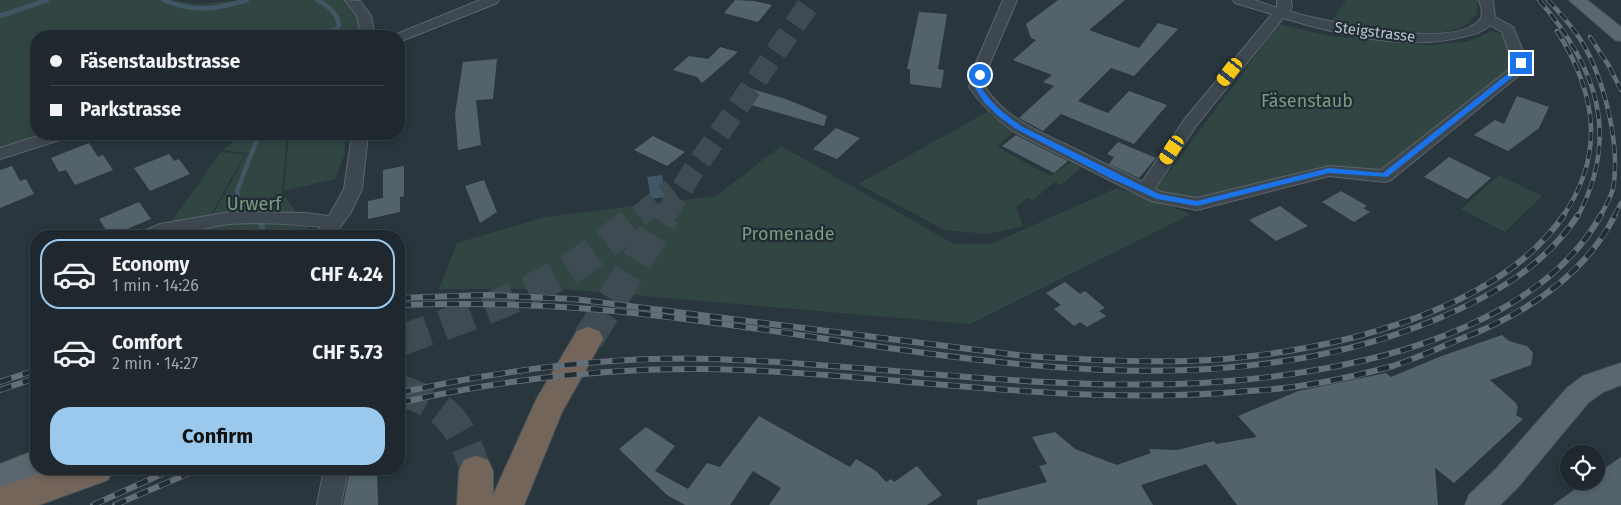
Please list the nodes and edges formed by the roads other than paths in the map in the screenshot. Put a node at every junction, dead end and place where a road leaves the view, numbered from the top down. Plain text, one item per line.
1 (352, 0) edge
2 (492, 0) edge
3 (1010, 0) edge
4 (1240, 0) edge
5 (1486, 0) edge
6 (1577, 0) edge
7 (1282, 7) edge
8 (1488, 19) junction
9 (368, 30) edge
10 (405, 35) edge
11 (1621, 36) edge
12 (42, 140) edge
13 (359, 140) edge
14 (0, 154) edge
15 (1151, 194) junction
16 (160, 230) edge
17 (329, 230) edge
18 (588, 339) tunnel mouth
19 (1621, 374) edge
20 (30, 466) edge
21 (476, 471) tunnel mouth
22 (58, 475) edge
23 (79, 475) edge
24 (85, 475) edge
25 (335, 475) edge
26 (0, 478) edge
27 (0, 503) edge
28 (29, 505) edge
29 (329, 505) edge
30 (475, 505) edge
31 (506, 505) edge
32 (1480, 505) edge

1 - 9 street
2 - 10 street
3 - 15 street
4 - 7 street, Steigstrasse
5 - 8 street
6 - 11 main road
7 - 8 street, Steigstrasse
7 - 15 street
8 - 15 street
12 - 14 street
13 - 17 street
16 - 17 street
18 - 31 highway
19 - 32 main road
20 - 26 main road
21 - 30 highway
22 - 27 main road
23 - 27 highway
24 - 28 highway
25 - 29 street

